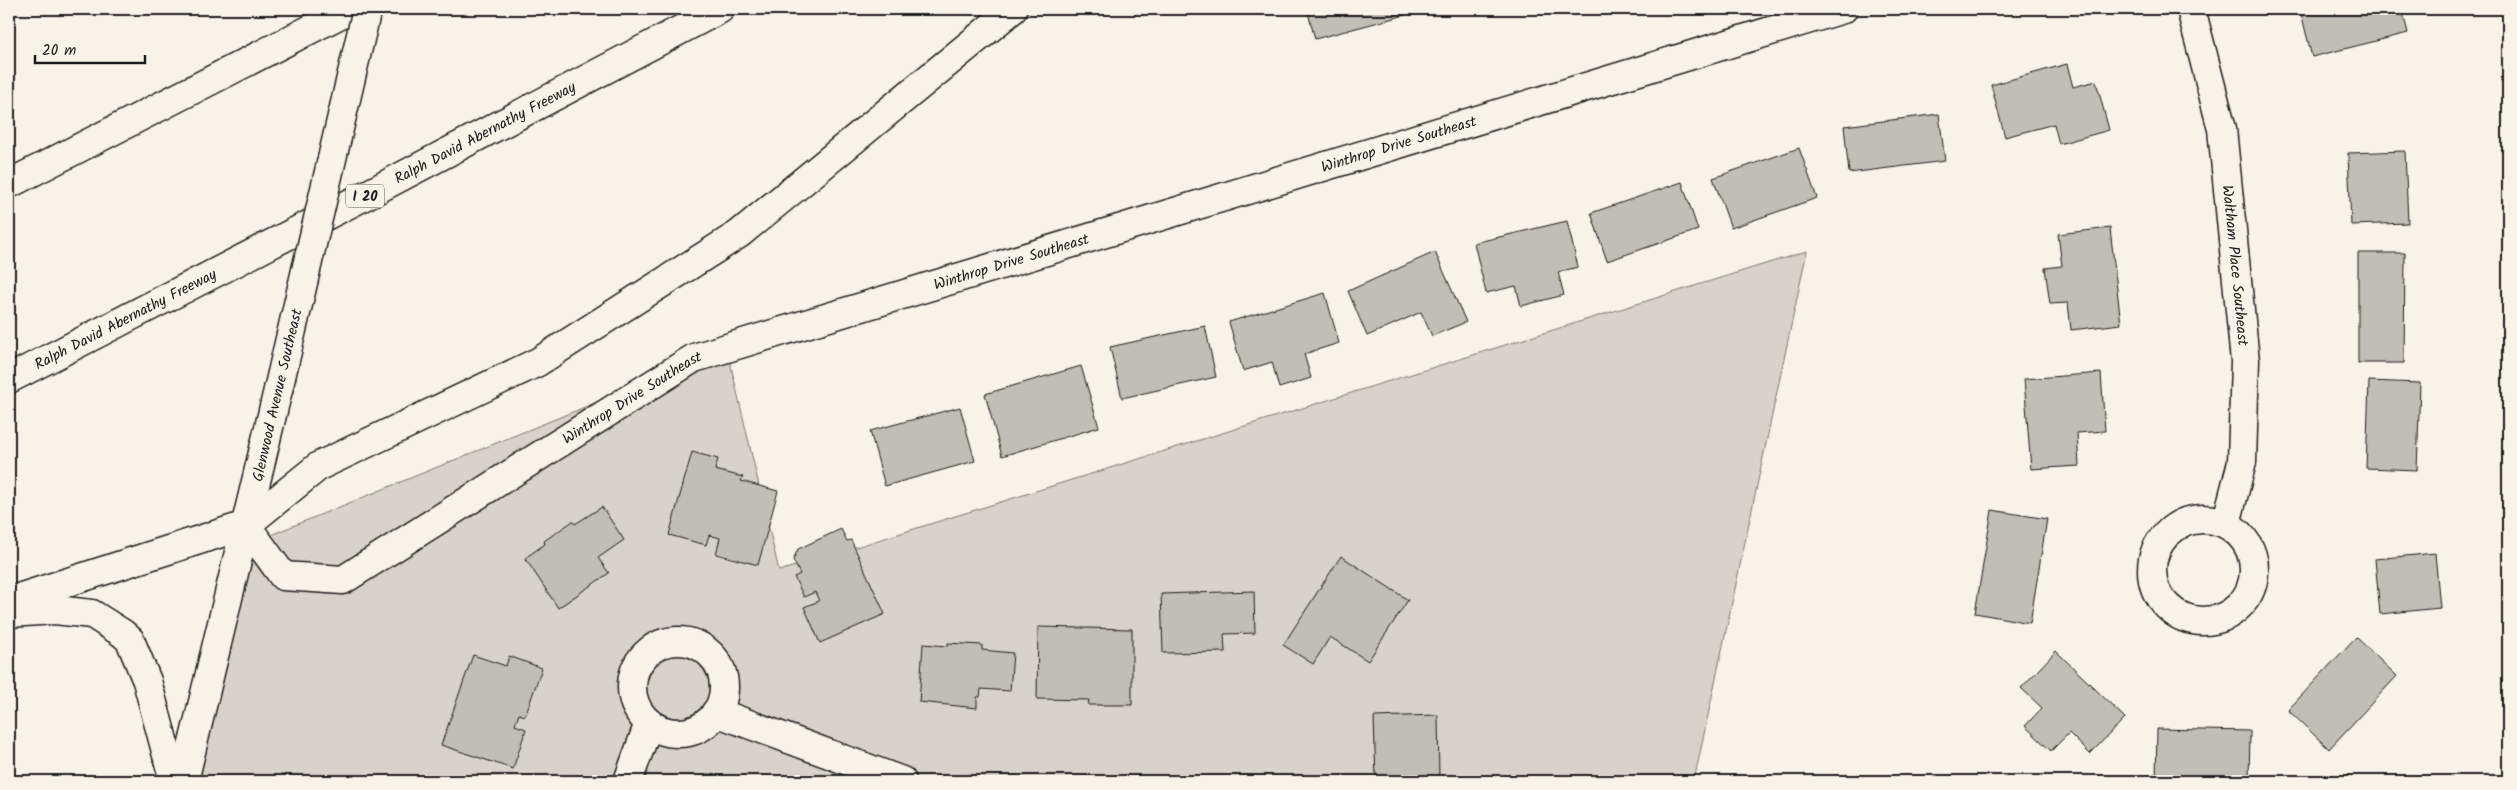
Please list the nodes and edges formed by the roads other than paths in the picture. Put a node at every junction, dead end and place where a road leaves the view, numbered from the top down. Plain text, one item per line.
1 (350, 9) edge
2 (367, 9) edge
3 (720, 9) edge
4 (1013, 9) edge
5 (1843, 9) edge
6 (2191, 9) edge
7 (9, 184) edge
8 (9, 379) edge
9 (2226, 524) dead end
10 (246, 525) junction
11 (9, 601) edge
12 (9, 613) edge
13 (716, 712) junction
14 (649, 723) junction
15 (174, 781) edge
16 (184, 781) edge
17 (628, 781) edge
18 (902, 781) edge

1 - 7 main road
2 - 10 main road, Glenwood Avenue Southeast, bridge
3 - 8 main road, Ralph David Abernathy Freeway / I 20
4 - 10 main road
5 - 10 main road, Winthrop Drive Southeast
6 - 9 main road, Waltham Place Southeast
10 - 11 main road
10 - 16 main road, Glenwood Avenue Southeast
12 - 15 main road
13 - 14 main road
13 - 14 main road
13 - 18 main road
14 - 17 main road

